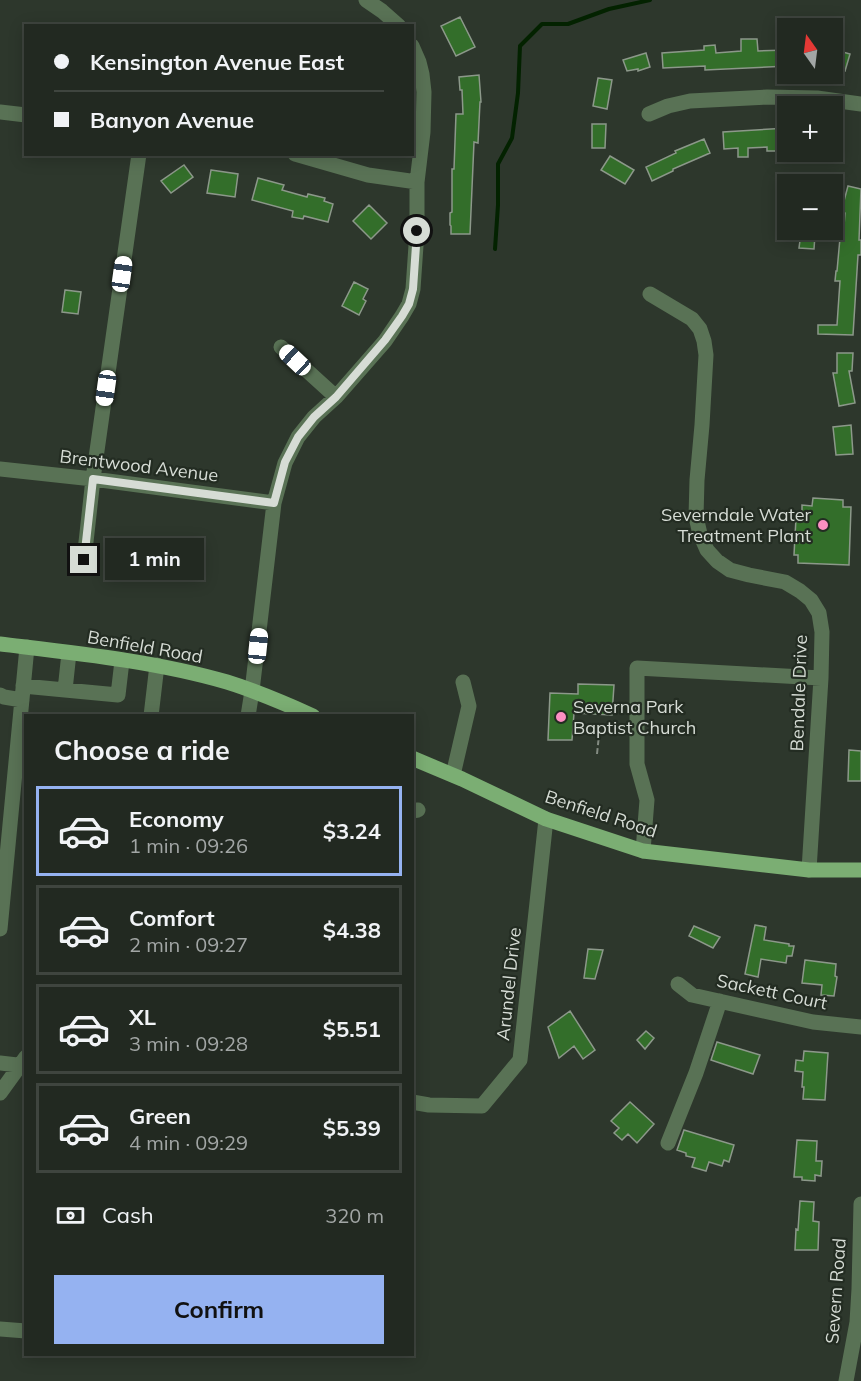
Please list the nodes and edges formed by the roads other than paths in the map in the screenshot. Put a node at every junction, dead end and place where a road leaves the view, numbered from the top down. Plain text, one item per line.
1 (366, 0) edge
2 (397, 24) edge
3 (414, 51) edge
4 (861, 104) edge
5 (0, 112) edge
6 (649, 114) dead end
7 (24, 115) edge
8 (139, 156) edge
9 (302, 156) edge
10 (417, 182) junction
11 (650, 294) dead end
12 (282, 347) dead end
13 (336, 397) junction
14 (0, 469) edge
15 (93, 479) junction
16 (274, 503) junction
17 (84, 560) dead end
18 (0, 644) edge
19 (27, 647) junction
20 (69, 653) junction
21 (122, 661) junction
22 (157, 666) junction
23 (821, 678) junction
24 (463, 682) dead end
25 (65, 690) junction
26 (252, 691) junction
27 (23, 693) junction
28 (0, 695) edge
29 (151, 714) edge
30 (248, 714) edge
31 (308, 714) edge
32 (22, 750) edge
33 (414, 759) edge
34 (453, 775) junction
35 (546, 819) junction
36 (643, 851) junction
37 (809, 870) junction
38 (861, 870) edge
39 (0, 929) edge
40 (678, 984) dead end
41 (720, 1001) junction
42 (861, 1027) edge
43 (0, 1063) edge
44 (23, 1063) edge
45 (0, 1093) edge
46 (414, 1102) edge
47 (668, 1143) dead end
48 (861, 1204) edge
49 (860, 1290) edge
50 (0, 1329) edge
51 (24, 1330) edge
52 (846, 1381) edge

1 - 2 street
3 - 10 street
4 - 6 street
5 - 7 street
8 - 15 street
9 - 10 street
10 - 13 street
11 - 23 street, Bendale Drive
12 - 13 street
13 - 16 street
14 - 15 street, Brentwood Avenue
15 - 16 street, Brentwood Avenue
15 - 17 street
16 - 26 street
18 - 19 main road, Benfield Road
19 - 20 main road, Benfield Road
19 - 27 street
20 - 21 main road, Benfield Road
20 - 25 street
21 - 22 main road, Benfield Road
21 - 25 street
22 - 26 main road, Benfield Road
22 - 29 street
23 - 36 street
23 - 37 street, Bendale Drive
24 - 34 street
25 - 27 street
26 - 30 street
26 - 31 main road, Benfield Road
27 - 28 street
27 - 32 street
32 - 39 street
33 - 34 main road, Benfield Road
34 - 35 main road, Benfield Road
35 - 36 main road, Benfield Road
35 - 46 street, Arundel Drive
36 - 37 main road, Benfield Road
37 - 38 main road, Benfield Road
40 - 41 street, Sackett Court
41 - 42 street, Sackett Court
41 - 47 street
43 - 44 street
44 - 45 street
48 - 49 street, Severn Road
49 - 52 street, Severn Road
50 - 51 street

